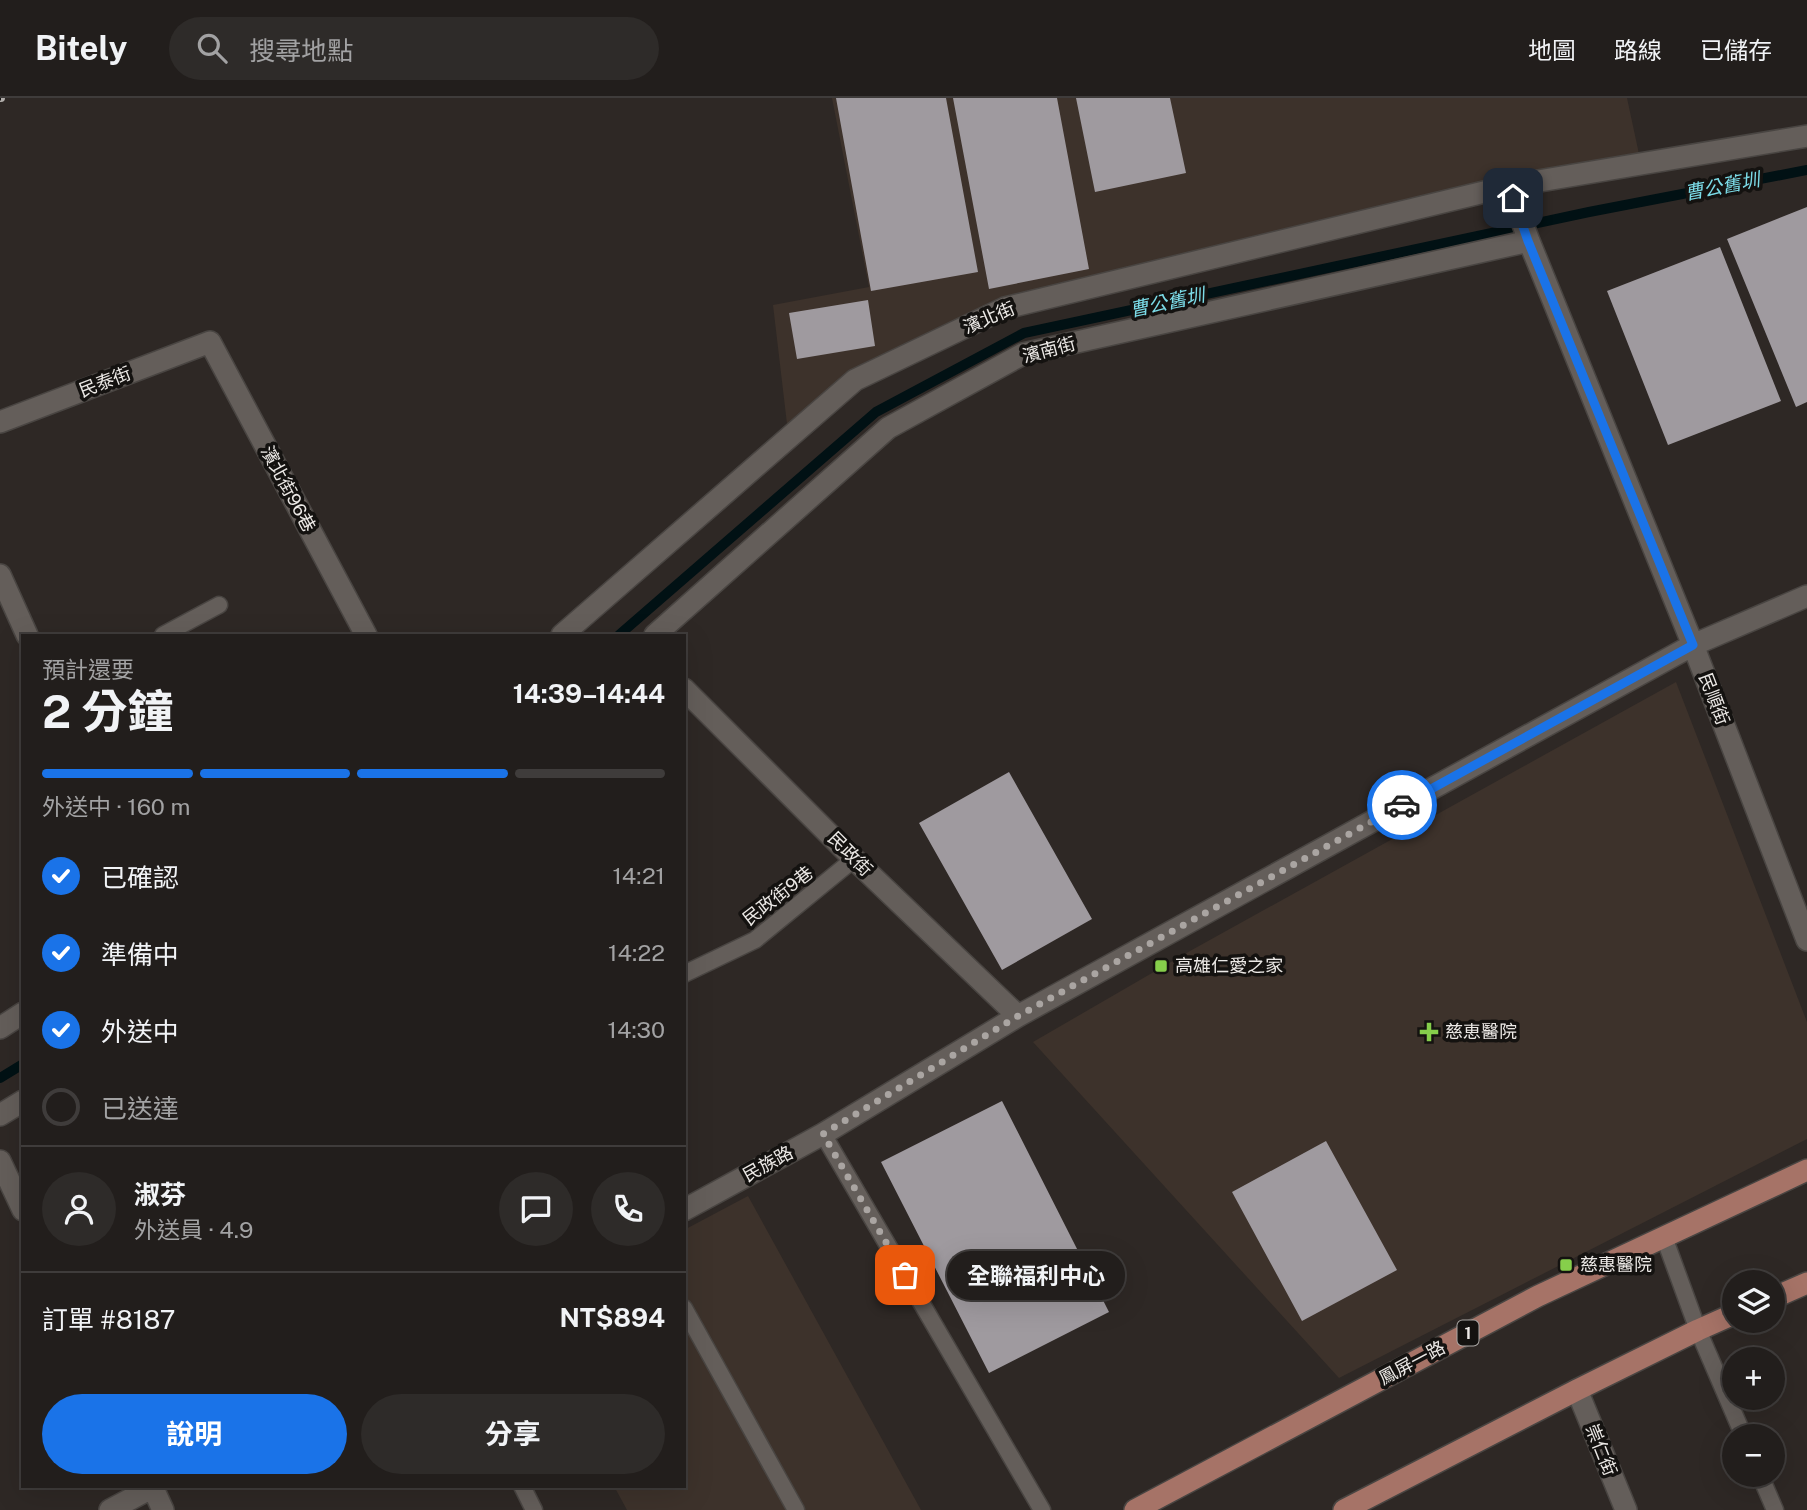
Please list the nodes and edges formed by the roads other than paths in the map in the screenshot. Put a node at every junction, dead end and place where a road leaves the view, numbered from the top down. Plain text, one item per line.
1 (1807, 136) edge
2 (1511, 192) junction
3 (1526, 235) junction
4 (210, 342) joint
5 (0, 422) edge
6 (0, 575) edge
7 (1807, 596) edge
8 (219, 605) dead end
9 (27, 634) edge
10 (165, 634) edge
11 (365, 634) edge
12 (563, 634) edge
13 (655, 634) edge
14 (1693, 645) junction
15 (686, 691) edge
16 (854, 859) junction
17 (1807, 940) edge
18 (686, 973) edge
19 (21, 1014) edge
20 (1018, 1016) junction
21 (0, 1028) edge
22 (21, 1102) edge
23 (0, 1115) edge
24 (823, 1134) junction
25 (0, 1161) edge
26 (1807, 1170) edge
27 (21, 1206) edge
28 (686, 1209) edge
29 (1664, 1237) junction
30 (1807, 1283) edge
31 (1785, 1293) edge
32 (686, 1312) edge
33 (1722, 1319) edge
34 (1698, 1330) junction
35 (1577, 1390) junction
36 (1738, 1424) edge
37 (1765, 1487) edge
38 (149, 1488) edge
39 (154, 1488) edge
40 (523, 1488) edge
41 (110, 1510) edge
42 (163, 1510) edge
43 (534, 1510) edge
44 (796, 1510) edge
45 (1042, 1510) edge
46 (1135, 1510) edge
47 (1344, 1510) edge
48 (1626, 1510) edge
49 (1775, 1510) edge

1 - 2 street, 濱北街
2 - 3 street, 民順街
2 - 12 street, 濱北街
3 - 13 street, 濱南街
3 - 14 street, 民順街
4 - 5 street, 民泰街
4 - 11 street, 濱北街96巷
6 - 9 street
7 - 14 street, 民族路
8 - 10 lane
14 - 17 street, 民順街
14 - 20 street, 民族路
15 - 16 street, 民政街
16 - 18 lane, 民政街9巷
16 - 20 street, 民政街
19 - 21 street
20 - 24 street, 民族路
22 - 23 street
24 - 28 street, 民族路
24 - 45 lane
25 - 27 street
26 - 29 main road, 鳳屏一路 / 1
29 - 34 lane
29 - 46 main road, 鳳屏一路 / 1
30 - 31 main road
32 - 44 lane
33 - 34 main road
34 - 35 main road
34 - 36 lane
35 - 47 main road
35 - 48 street, 崇仁街
37 - 49 lane
38 - 41 street
39 - 42 street
40 - 43 lane

